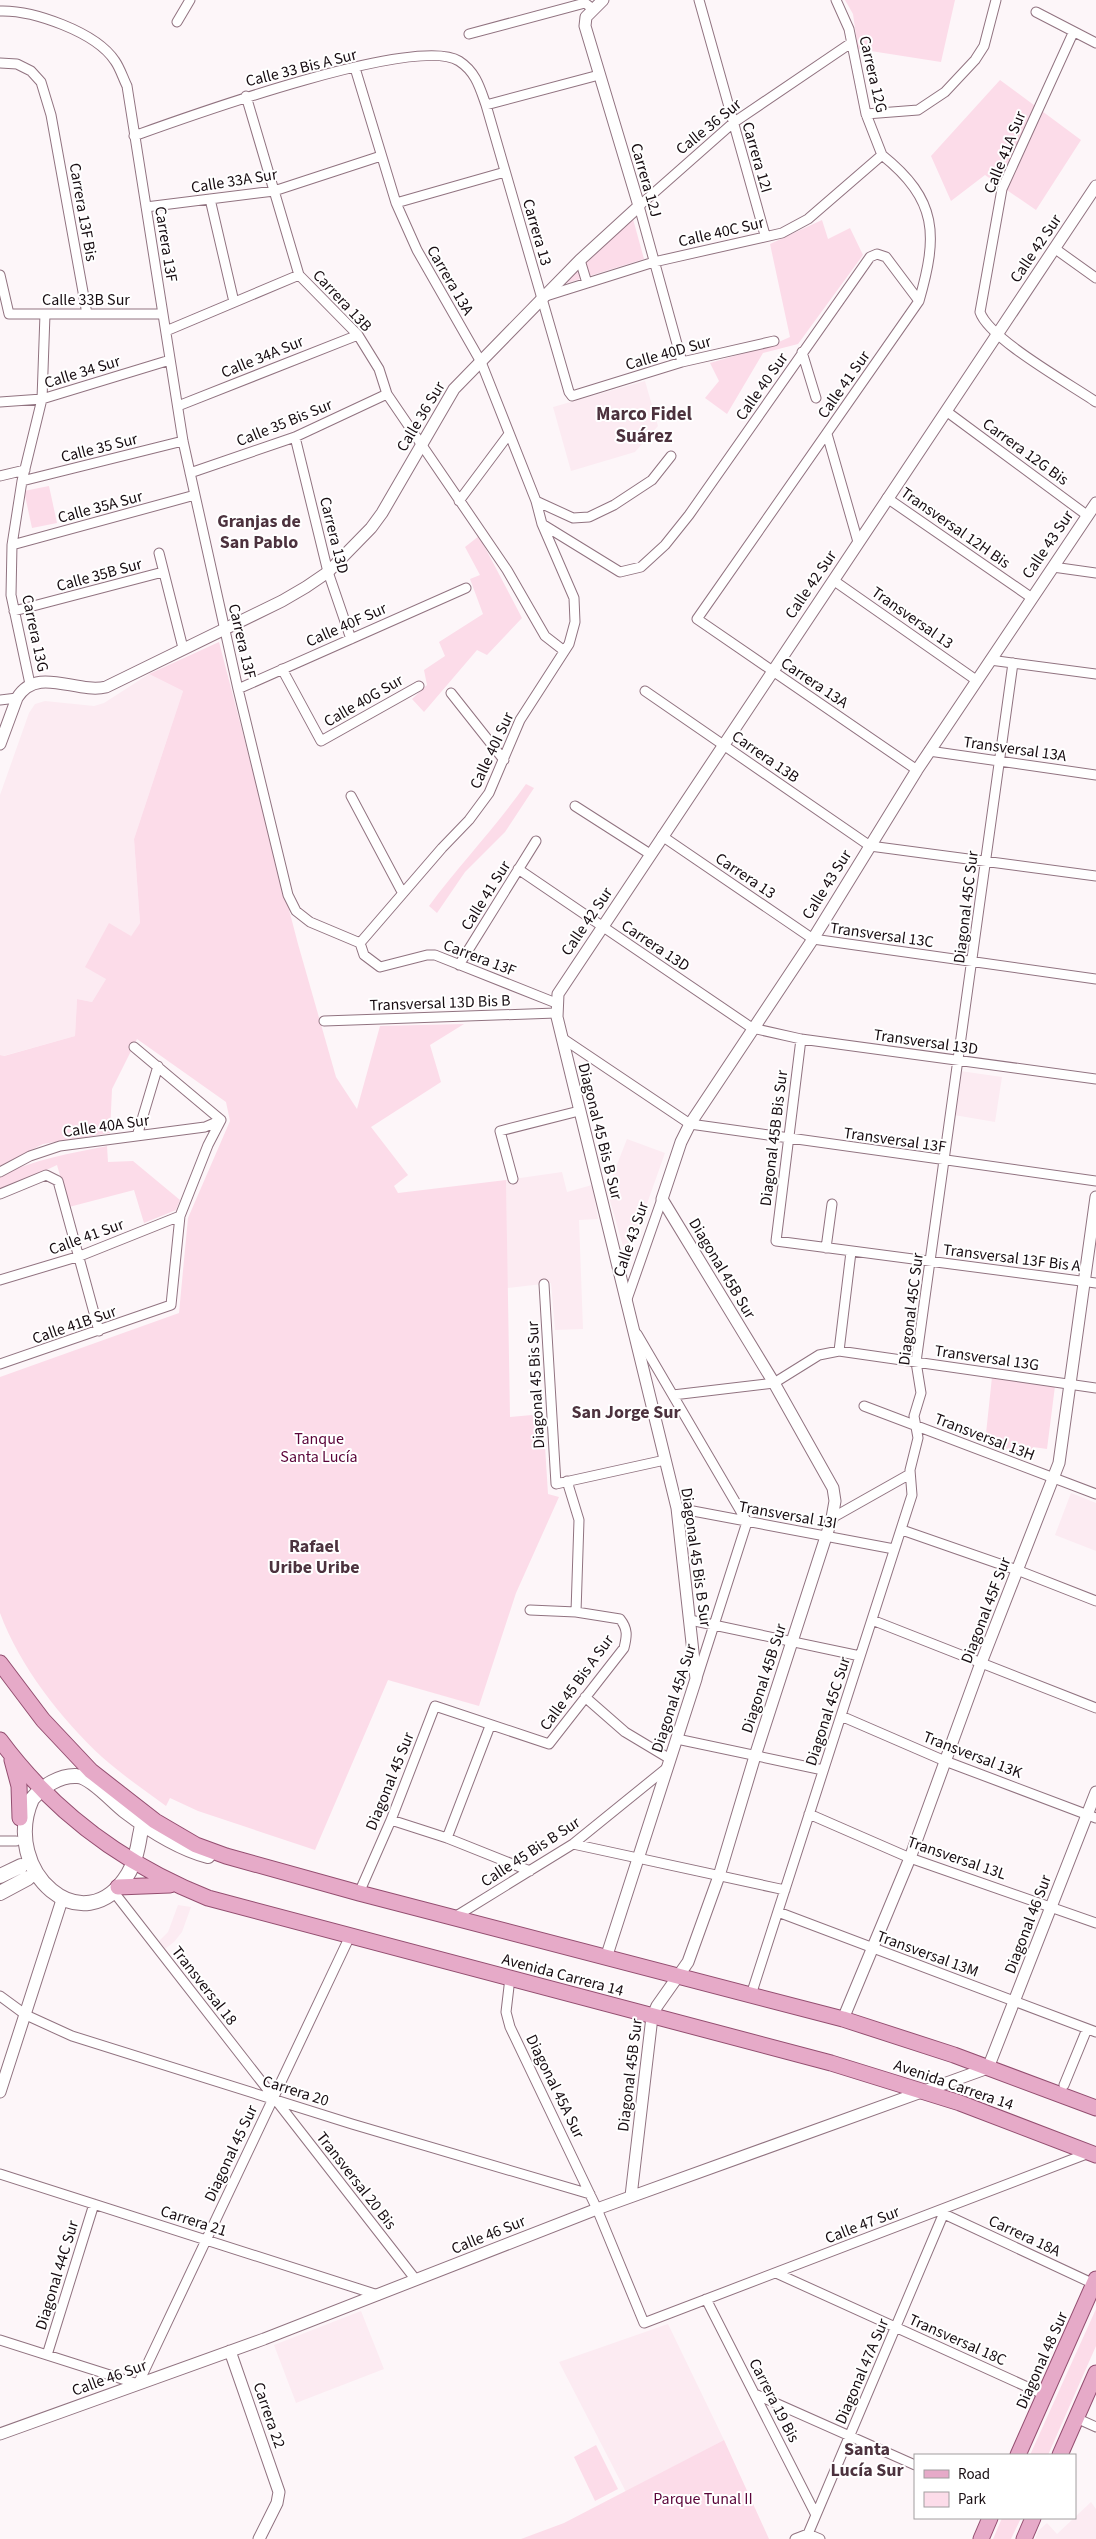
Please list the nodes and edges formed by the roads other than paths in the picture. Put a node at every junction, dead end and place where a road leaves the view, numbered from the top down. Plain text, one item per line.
1 (178, 0) edge
2 (603, 0) edge
3 (699, 0) edge
4 (836, 0) edge
5 (996, 0) edge
6 (189, 2) edge
7 (593, 9) junction
8 (0, 11) edge
9 (1036, 12) dead end
10 (177, 22) dead end
11 (1074, 33) junction
12 (468, 34) dead end
13 (851, 43) junction
14 (1096, 43) edge
15 (0, 62) edge
16 (355, 68) junction
17 (475, 75) joint
18 (600, 75) junction
19 (246, 96) junction
20 (486, 106) junction
21 (866, 114) junction
22 (733, 123) junction
23 (134, 136) junction
24 (882, 155) junction
25 (381, 156) junction
26 (505, 172) junction
27 (1096, 186) edge
28 (274, 191) junction
29 (210, 199) junction
30 (396, 203) junction
31 (639, 206) junction
32 (146, 207) junction
33 (765, 235) junction
34 (1054, 248) junction
35 (580, 260) junction
36 (654, 262) junction
37 (0, 275) edge
38 (299, 275) junction
39 (1096, 278) edge
40 (587, 283) junction
41 (543, 298) junction
42 (919, 301) junction
43 (234, 302) junction
44 (45, 314) junction
45 (87, 314) junction
46 (163, 314) junction
47 (166, 331) junction
48 (358, 334) junction
49 (996, 335) junction
50 (774, 341) dead end
51 (802, 352) junction
52 (170, 360) junction
53 (481, 362) junction
54 (682, 362) junction
55 (387, 394) junction
56 (572, 396) joint
57 (816, 398) dead end
58 (42, 399) junction
59 (0, 402) edge
60 (1096, 402) edge
61 (178, 406) junction
62 (946, 411) junction
63 (509, 434) junction
64 (827, 434) junction
65 (296, 437) junction
66 (183, 441) junction
67 (420, 445) junction
68 (671, 456) dead end
69 (25, 470) junction
70 (190, 473) junction
71 (0, 476) edge
72 (22, 482) junction
73 (195, 495) junction
74 (887, 498) junction
75 (536, 500) junction
76 (459, 501) junction
77 (1096, 504) edge
78 (1088, 516) junction
79 (542, 524) junction
80 (858, 542) junction
81 (12, 545) junction
82 (159, 553) dead end
83 (1053, 567) junction
84 (163, 572) junction
85 (328, 572) junction
86 (1096, 573) edge
87 (833, 580) junction
88 (466, 588) dead end
89 (574, 598) joint
90 (1032, 598) junction
91 (14, 612) junction
92 (697, 619) joint
93 (224, 629) junction
94 (351, 639) junction
95 (183, 648) junction
96 (563, 650) junction
97 (990, 660) junction
98 (1013, 663) junction
99 (282, 669) junction
100 (772, 671) junction
101 (1096, 674) edge
102 (976, 680) junction
103 (30, 684) junction
104 (419, 686) dead end
105 (238, 689) junction
106 (645, 692) dead end
107 (451, 693) dead end
108 (17, 698) junction
109 (0, 700) edge
110 (0, 744) edge
111 (724, 744) junction
112 (929, 751) junction
113 (504, 760) junction
114 (1000, 761) junction
115 (917, 770) junction
116 (1096, 775) edge
117 (351, 796) dead end
118 (575, 806) dead end
119 (662, 836) junction
120 (536, 841) dead end
121 (870, 846) junction
122 (650, 854) junction
123 (987, 860) junction
124 (518, 869) junction
125 (1096, 876) edge
126 (402, 892) junction
127 (602, 926) junction
128 (813, 939) junction
129 (360, 943) junction
130 (974, 962) junction
131 (459, 965) junction
132 (1096, 979) edge
133 (556, 1008) junction
134 (324, 1021) dead end
135 (752, 1028) junction
136 (562, 1038) junction
137 (801, 1040) junction
138 (134, 1046) dead end
139 (959, 1061) junction
140 (158, 1066) junction
141 (1096, 1079) edge
142 (579, 1111) junction
143 (221, 1120) junction
144 (690, 1124) junction
145 (136, 1136) junction
146 (787, 1139) junction
147 (945, 1161) junction
148 (0, 1172) edge
149 (513, 1179) dead end
150 (1096, 1181) edge
151 (0, 1194) edge
152 (1096, 1196) edge
153 (662, 1199) junction
154 (832, 1204) dead end
155 (180, 1216) junction
156 (776, 1241) joint
157 (826, 1248) junction
158 (851, 1252) junction
159 (80, 1256) junction
160 (930, 1262) junction
161 (0, 1280) edge
162 (1090, 1283) edge
163 (544, 1284) dead end
164 (626, 1302) junction
165 (632, 1325) junction
166 (99, 1331) junction
167 (839, 1351) junction
168 (916, 1362) junction
169 (0, 1364) edge
170 (774, 1383) junction
171 (1071, 1384) junction
172 (1096, 1388) edge
173 (673, 1396) junction
174 (864, 1406) dead end
175 (917, 1426) junction
176 (665, 1460) junction
177 (910, 1474) junction
178 (1054, 1478) junction
179 (566, 1481) junction
180 (1096, 1494) edge
181 (676, 1508) junction
182 (832, 1518) junction
183 (747, 1522) junction
184 (902, 1530) junction
185 (825, 1536) junction
186 (894, 1549) junction
187 (1018, 1570) junction
188 (1096, 1601) edge
189 (530, 1610) dead end
190 (576, 1612) junction
191 (690, 1620) junction
192 (872, 1620) junction
193 (714, 1625) junction
194 (791, 1641) junction
195 (860, 1656) junction
196 (0, 1663) edge
197 (981, 1663) junction
198 (696, 1679) junction
199 (585, 1696) junction
200 (1096, 1708) edge
201 (841, 1716) junction
202 (490, 1726) junction
203 (677, 1739) junction
204 (4, 1746) edge
205 (755, 1756) junction
206 (945, 1761) junction
207 (669, 1763) junction
208 (823, 1770) junction
209 (42, 1790) junction
210 (1096, 1792) edge
211 (809, 1814) junction
212 (1092, 1816) edge
213 (20, 1818) junction
214 (142, 1818) junction
215 (391, 1820) junction
216 (447, 1838) junction
217 (0, 1840) edge
218 (16, 1841) junction
219 (573, 1844) junction
220 (638, 1858) junction
221 (910, 1858) junction
222 (133, 1862) junction
223 (21, 1866) junction
224 (530, 1871) junction
225 (0, 1876) edge
226 (719, 1876) junction
227 (28, 1878) junction
228 (176, 1885) junction
229 (116, 1889) junction
230 (785, 1890) junction
231 (0, 1892) edge
232 (359, 1893) junction
233 (62, 1900) junction
234 (1052, 1906) junction
235 (778, 1912) junction
236 (452, 1918) junction
237 (1096, 1923) edge
238 (350, 1936) junction
239 (873, 1948) junction
240 (606, 1958) junction
241 (678, 1976) junction
242 (510, 1978) junction
243 (751, 1995) junction
244 (0, 1996) edge
245 (1014, 2001) junction
246 (26, 2015) junction
247 (652, 2017) junction
248 (843, 2019) junction
249 (1092, 2030) edge
250 (988, 2068) junction
251 (1064, 2085) dead end
252 (923, 2091) junction
253 (0, 2092) edge
254 (273, 2098) junction
255 (1096, 2108) edge
256 (1093, 2154) edge
257 (0, 2174) edge
258 (590, 2194) junction
259 (631, 2196) junction
260 (94, 2204) junction
261 (595, 2206) junction
262 (945, 2211) junction
263 (206, 2240) junction
264 (776, 2273) junction
265 (416, 2280) junction
266 (1095, 2282) edge
267 (378, 2295) junction
268 (706, 2299) junction
269 (896, 2327) junction
270 (0, 2340) edge
271 (230, 2351) junction
272 (47, 2355) junction
273 (1096, 2373) edge
274 (138, 2384) junction
275 (755, 2394) junction
276 (1045, 2395) junction
277 (1076, 2418) junction
278 (1096, 2427) edge
279 (0, 2434) edge
280 (849, 2436) junction
281 (1018, 2454) edge
282 (1060, 2454) edge
283 (914, 2465) edge
284 (816, 2515) junction
285 (990, 2519) edge
286 (1033, 2519) edge
287 (808, 2534) junction
288 (259, 2539) edge
289 (795, 2539) edge
290 (820, 2539) edge
291 (981, 2539) edge
292 (1024, 2539) edge

1 - 6 street
2 - 7 street
3 - 22 street, Carrera 12I
4 - 13 street, Carrera 12G
5 - 21 street
6 - 10 street
7 - 12 street
7 - 18 street, Carrera 12J
8 - 23 street, Carrera 13F
9 - 11 street
11 - 14 street
11 - 49 street, Calle 41A Sur
13 - 21 street, Carrera 12G
13 - 22 street, Calle 36 Sur
15 - 45 street, Carrera 13F Bis
16 - 17 street, Calle 33 Bis A Sur
16 - 19 street, Calle 33 Bis A Sur
16 - 25 street, Carrera 13A
17 - 20 street, Carrera 13
18 - 20 street
18 - 31 street, Carrera 12J
19 - 23 street, Calle 33 Bis A Sur
19 - 28 street, Carrera 13B
20 - 26 street, Carrera 13
21 - 24 street, Carrera 12G
22 - 31 street, Calle 36 Sur
22 - 33 street, Carrera 12I
23 - 32 street, Carrera 13F
24 - 33 street, Calle 40C Sur
24 - 42 street, Calle 41 Sur
25 - 28 street, Calle 33A Sur
25 - 30 street, Carrera 13A
26 - 30 street
26 - 41 street, Carrera 13
27 - 34 street, Calle 42 Sur
28 - 29 street, Calle 33A Sur
28 - 38 street, Carrera 13B
29 - 32 street, Calle 33A Sur
29 - 43 street
30 - 53 street, Carrera 13A
31 - 35 street, Calle 36 Sur
31 - 36 street, Carrera 12J
32 - 46 street, Carrera 13F
33 - 36 street, Calle 40C Sur
34 - 39 street
34 - 49 street, Calle 42 Sur
35 - 40 street
35 - 41 street, Calle 36 Sur
36 - 40 street, Calle 40C Sur
36 - 54 street, Carrera 12J
37 - 44 street, Calle 33B Sur
38 - 43 street
38 - 48 street, Carrera 13B
40 - 41 street, Calle 40C Sur
41 - 53 street, Calle 36 Sur
41 - 56 street, Carrera 13
42 - 51 street, Calle 40 Sur
42 - 64 street, Calle 41 Sur
43 - 47 street
44 - 45 street, Calle 33B Sur
44 - 58 street, Carrera 13G
45 - 46 street, Calle 33B Sur
46 - 47 street, Carrera 13F
47 - 52 street, Carrera 13F
48 - 55 street, Carrera 13B
48 - 61 street, Calle 34A Sur
49 - 60 street
49 - 62 street, Calle 42 Sur
50 - 54 street, Calle 40D Sur
51 - 57 street
51 - 79 street, Calle 40 Sur
52 - 58 street, Calle 34 Sur
52 - 61 street, Carrera 13F
53 - 63 street, Carrera 13A
53 - 67 street, Calle 36 Sur
54 - 56 street, Calle 40D Sur
55 - 65 street, Calle 35 Bis Sur
55 - 67 street, Carrera 13B
58 - 59 street, Calle 34 Sur
58 - 69 street, Carrera 13G
61 - 66 street, Carrera 13F
62 - 74 street, Calle 42 Sur
62 - 78 street, Carrera 12G Bis
63 - 75 street, Carrera 13A
63 - 76 street
64 - 80 street
64 - 92 street, Calle 41 Sur
65 - 70 street, Calle 35 Bis Sur
65 - 85 street, Carrera 13D
66 - 70 street, Carrera 13F
66 - 72 street, Calle 35 Sur
67 - 76 street, Carrera 13B
67 - 85 street, Calle 36 Sur
68 - 75 street
69 - 71 street
69 - 72 street, Carrera 13G
70 - 73 street, Carrera 13F
72 - 81 street, Carrera 13G
73 - 81 street, Calle 35A Sur
73 - 93 street, Carrera 13F
74 - 80 street, Calle 42 Sur
74 - 90 street, Transversal 12H Bis
75 - 79 street, Carrera 13A
76 - 96 street, Carrera 13B
77 - 78 street, Calle 43 Sur
78 - 83 street, Calle 43 Sur
79 - 89 street, Carrera 13A
80 - 87 street, Calle 42 Sur
81 - 91 street, Carrera 13G
82 - 84 street
83 - 86 street
83 - 90 street, Calle 43 Sur
84 - 91 street, Calle 35B Sur
84 - 95 street
85 - 93 street, Calle 36 Sur
85 - 94 street, Carrera 13D
87 - 100 street, Calle 42 Sur
87 - 102 street, Transversal 13
88 - 94 street, Calle 40F Sur
89 - 96 street, Calle 40I Sur
90 - 97 street, Calle 43 Sur
91 - 103 street, Carrera 13G
92 - 100 street, Carrera 13A
93 - 95 street, Calle 36 Sur
93 - 105 street, Carrera 13F
94 - 99 street, Calle 40F Sur
95 - 103 street, Calle 36 Sur
96 - 113 street, Calle 40I Sur
97 - 98 street
97 - 102 street, Calle 43 Sur
98 - 101 street
98 - 114 street, Diagonal 45C Sur
99 - 104 street, Calle 40G Sur
99 - 105 street, Calle 40F Sur
100 - 111 street, Calle 42 Sur
100 - 115 street, Carrera 13A
102 - 112 street, Calle 43 Sur
103 - 108 street, Carrera 13G
105 - 129 street, Carrera 13F
106 - 111 street, Carrera 13B
107 - 113 street
108 - 109 street
108 - 110 street, Carrera 13G
111 - 119 street, Calle 42 Sur
111 - 121 street, Carrera 13B
112 - 114 street, Transversal 13A
112 - 115 street, Calle 43 Sur
113 - 126 street, Calle 40I Sur
114 - 116 street, Transversal 13A
114 - 123 street, Diagonal 45C Sur
115 - 121 street, Calle 43 Sur
117 - 126 street
118 - 122 street
119 - 122 street, Calle 42 Sur
119 - 128 street, Carrera 13
120 - 124 street, Calle 41 Sur
121 - 123 street
121 - 128 street, Calle 43 Sur
122 - 127 street, Calle 42 Sur
123 - 125 street
123 - 130 street, Diagonal 45C Sur
124 - 127 street, Carrera 13D
124 - 131 street, Calle 41 Sur
126 - 129 street, Calle 40I Sur
127 - 133 street, Calle 42 Sur
127 - 135 street, Carrera 13D
128 - 130 street, Transversal 13C
128 - 135 street, Calle 43 Sur
129 - 131 street, Carrera 13F
130 - 132 street, Transversal 13C
130 - 139 street, Diagonal 45C Sur
131 - 133 street, Carrera 13F
133 - 134 street, Transversal 13D Bis B
133 - 136 street, Diagonal 45 Bis B Sur
135 - 137 street, Transversal 13D
135 - 144 street, Calle 43 Sur
136 - 142 street, Diagonal 45 Bis B Sur
136 - 144 street
137 - 139 street, Transversal 13D
137 - 146 street, Diagonal 45B Bis Sur
138 - 140 street
139 - 141 street, Transversal 13D
139 - 147 street, Diagonal 45C Sur
140 - 143 street
140 - 145 street
142 - 149 street
142 - 164 street, Diagonal 45 Bis B Sur
143 - 145 street, Calle 40A Sur
143 - 155 street
144 - 146 street, Transversal 13F
144 - 153 street, Calle 43 Sur
145 - 148 street, Calle 40A Sur
146 - 147 street, Transversal 13F
146 - 156 street, Diagonal 45B Bis Sur
147 - 150 street, Transversal 13F
147 - 160 street, Diagonal 45C Sur
151 - 159 street
152 - 162 street, Diagonal 45F Sur
153 - 164 street, Calle 43 Sur
153 - 170 street, Diagonal 45B Sur
154 - 157 street
155 - 159 street, Calle 41 Sur
155 - 166 street, Calle 41B Sur
156 - 157 street, Transversal 13F Bis A
157 - 158 street, Transversal 13F Bis A
158 - 160 street, Transversal 13F Bis A
158 - 167 street
159 - 161 street, Calle 41 Sur
159 - 166 street
160 - 162 street, Transversal 13F Bis A
160 - 168 street, Diagonal 45C Sur
162 - 171 street, Diagonal 45F Sur
163 - 179 street, Diagonal 45 Bis Sur
164 - 165 street, Diagonal 45 Bis B Sur
165 - 173 street
165 - 176 street, Diagonal 45 Bis B Sur
166 - 169 street, Calle 41B Sur
167 - 168 street, Transversal 13G
167 - 170 street, Transversal 13G
168 - 171 street, Transversal 13G
168 - 175 street, Diagonal 45C Sur
170 - 173 street, Transversal 13G
170 - 182 street, Diagonal 45B Sur
171 - 172 street, Transversal 13G
171 - 178 street, Diagonal 45F Sur
173 - 183 street
174 - 175 street, Transversal 13H
175 - 177 street, Diagonal 45C Sur
175 - 178 street, Transversal 13H
176 - 179 street
176 - 181 street, Diagonal 45 Bis B Sur
177 - 182 street
177 - 184 street, Diagonal 45C Sur
178 - 180 street, Transversal 13H
178 - 187 street, Diagonal 45F Sur
179 - 190 street
181 - 183 street, Transversal 13I
181 - 191 street, Diagonal 45 Bis B Sur
182 - 185 street, Diagonal 45B Sur
183 - 185 street, Transversal 13I
183 - 193 street, Diagonal 45A Sur
184 - 186 street, Diagonal 45C Sur
184 - 187 street
185 - 186 street, Transversal 13I
185 - 194 street, Diagonal 45B Sur
186 - 192 street, Diagonal 45C Sur
187 - 188 street
187 - 197 street, Diagonal 45F Sur
189 - 190 street
190 - 199 street, Calle 45 Bis A Sur
191 - 193 street
191 - 198 street, Diagonal 45 Bis B Sur
192 - 195 street, Diagonal 45C Sur
192 - 197 street
193 - 194 street
193 - 198 street, Diagonal 45A Sur
194 - 195 street
194 - 205 street, Diagonal 45B Sur
195 - 201 street, Diagonal 45C Sur
196 - 214 main road, Avenida Carrera 14
197 - 200 street
197 - 206 street, Diagonal 45F Sur
198 - 203 street, Diagonal 45A Sur
199 - 202 street, Calle 45 Bis A Sur
199 - 207 street
201 - 206 street, Transversal 13K
201 - 208 street, Diagonal 45C Sur
202 - 215 street, Diagonal 45 Sur
202 - 216 street
203 - 205 street
203 - 207 street, Diagonal 45A Sur
204 - 209 main road, Avenida Carrera 14
204 - 213 main road
205 - 208 street
205 - 226 street, Diagonal 45B Sur
206 - 212 street, Transversal 13K
206 - 221 street, Diagonal 45F Sur
207 - 219 street, Calle 45 Bis B Sur
207 - 220 street, Diagonal 45A Sur
208 - 211 street, Diagonal 45C Sur
209 - 213 main road
209 - 214 main road, Avenida Carrera 14
209 - 222 main road, Avenida Carrera 14
210 - 212 street, Diagonal 46 Sur
211 - 221 street, Transversal 13L
211 - 230 street, Diagonal 45C Sur
212 - 234 street, Diagonal 46 Sur
213 - 218 main road
214 - 222 main road
214 - 232 main road, Avenida Carrera 14
215 - 216 street
215 - 232 street, Diagonal 45 Sur
216 - 224 street
217 - 218 street
218 - 223 main road
219 - 220 street
219 - 224 street, Calle 45 Bis B Sur
220 - 226 street
220 - 240 street, Diagonal 45A Sur
221 - 234 street, Transversal 13L
221 - 239 street, Diagonal 45F Sur
222 - 228 main road, Avenida Carrera 14
222 - 229 main road
223 - 225 main road
223 - 227 main road
224 - 236 street, Calle 45 Bis B Sur
226 - 230 street
226 - 241 street, Diagonal 45B Sur
227 - 231 main road
227 - 233 main road
228 - 229 main road
228 - 238 main road, Avenida Carrera 14
229 - 233 main road
229 - 254 street, Transversal 18
230 - 235 street, Diagonal 45C Sur
232 - 236 main road, Avenida Carrera 14
233 - 246 street
234 - 237 street, Transversal 13L
234 - 245 street, Diagonal 46 Sur
235 - 239 street, Transversal 13M
235 - 243 street, Diagonal 45C Sur
236 - 240 main road, Avenida Carrera 14
238 - 242 main road, Avenida Carrera 14
238 - 254 street, Diagonal 45 Sur
239 - 245 street, Transversal 13M
239 - 248 street, Diagonal 45F Sur
240 - 241 main road, Avenida Carrera 14
241 - 243 main road, Avenida Carrera 14
241 - 247 street, Diagonal 45B Sur
242 - 247 main road, Avenida Carrera 14
242 - 258 street, Diagonal 45A Sur
243 - 248 main road, Avenida Carrera 14
244 - 246 street, Carrera 20
245 - 249 street, Transversal 13M
245 - 250 street, Diagonal 46 Sur
246 - 253 street
246 - 254 street, Carrera 20
247 - 252 main road, Avenida Carrera 14
247 - 259 street, Diagonal 45B Sur
248 - 250 main road, Avenida Carrera 14
249 - 251 street
250 - 252 street, Calle 46 Sur
250 - 255 main road, Avenida Carrera 14
252 - 256 main road, Avenida Carrera 14
252 - 259 street, Calle 46 Sur
254 - 258 street, Carrera 20
254 - 263 street, Diagonal 45 Sur
254 - 265 street, Transversal 20 Bis
256 - 262 street, Calle 47 Sur
257 - 260 street, Carrera 21
258 - 261 street, Diagonal 45A Sur
259 - 261 street, Calle 46 Sur
260 - 263 street, Carrera 21
260 - 272 street, Diagonal 44C Sur
261 - 265 street, Calle 46 Sur
261 - 268 street, Calle 47 Sur
262 - 264 street, Calle 47 Sur
262 - 266 street, Carrera 18A
262 - 269 street, Diagonal 47A Sur
263 - 267 street, Carrera 21
263 - 274 street, Diagonal 45 Sur
264 - 268 street, Calle 47 Sur
264 - 269 street, Transversal 18C
265 - 267 street, Calle 46 Sur
266 - 276 main road, Diagonal 48 Sur
267 - 271 street, Calle 46 Sur
268 - 275 street, Carrera 19 Bis
269 - 276 street, Transversal 18C
269 - 280 street, Diagonal 47A Sur
270 - 272 street
271 - 274 street, Calle 46 Sur
271 - 288 street, Carrera 22
272 - 274 street
273 - 277 main road
274 - 279 street, Calle 46 Sur
275 - 280 street
275 - 284 street, Carrera 19 Bis
276 - 281 main road, Diagonal 48 Sur
277 - 278 street
277 - 282 main road
280 - 283 street
280 - 284 street, Diagonal 47A Sur
284 - 287 street, Diagonal 47A Sur
285 - 291 main road
286 - 292 main road
287 - 289 street
287 - 290 street

